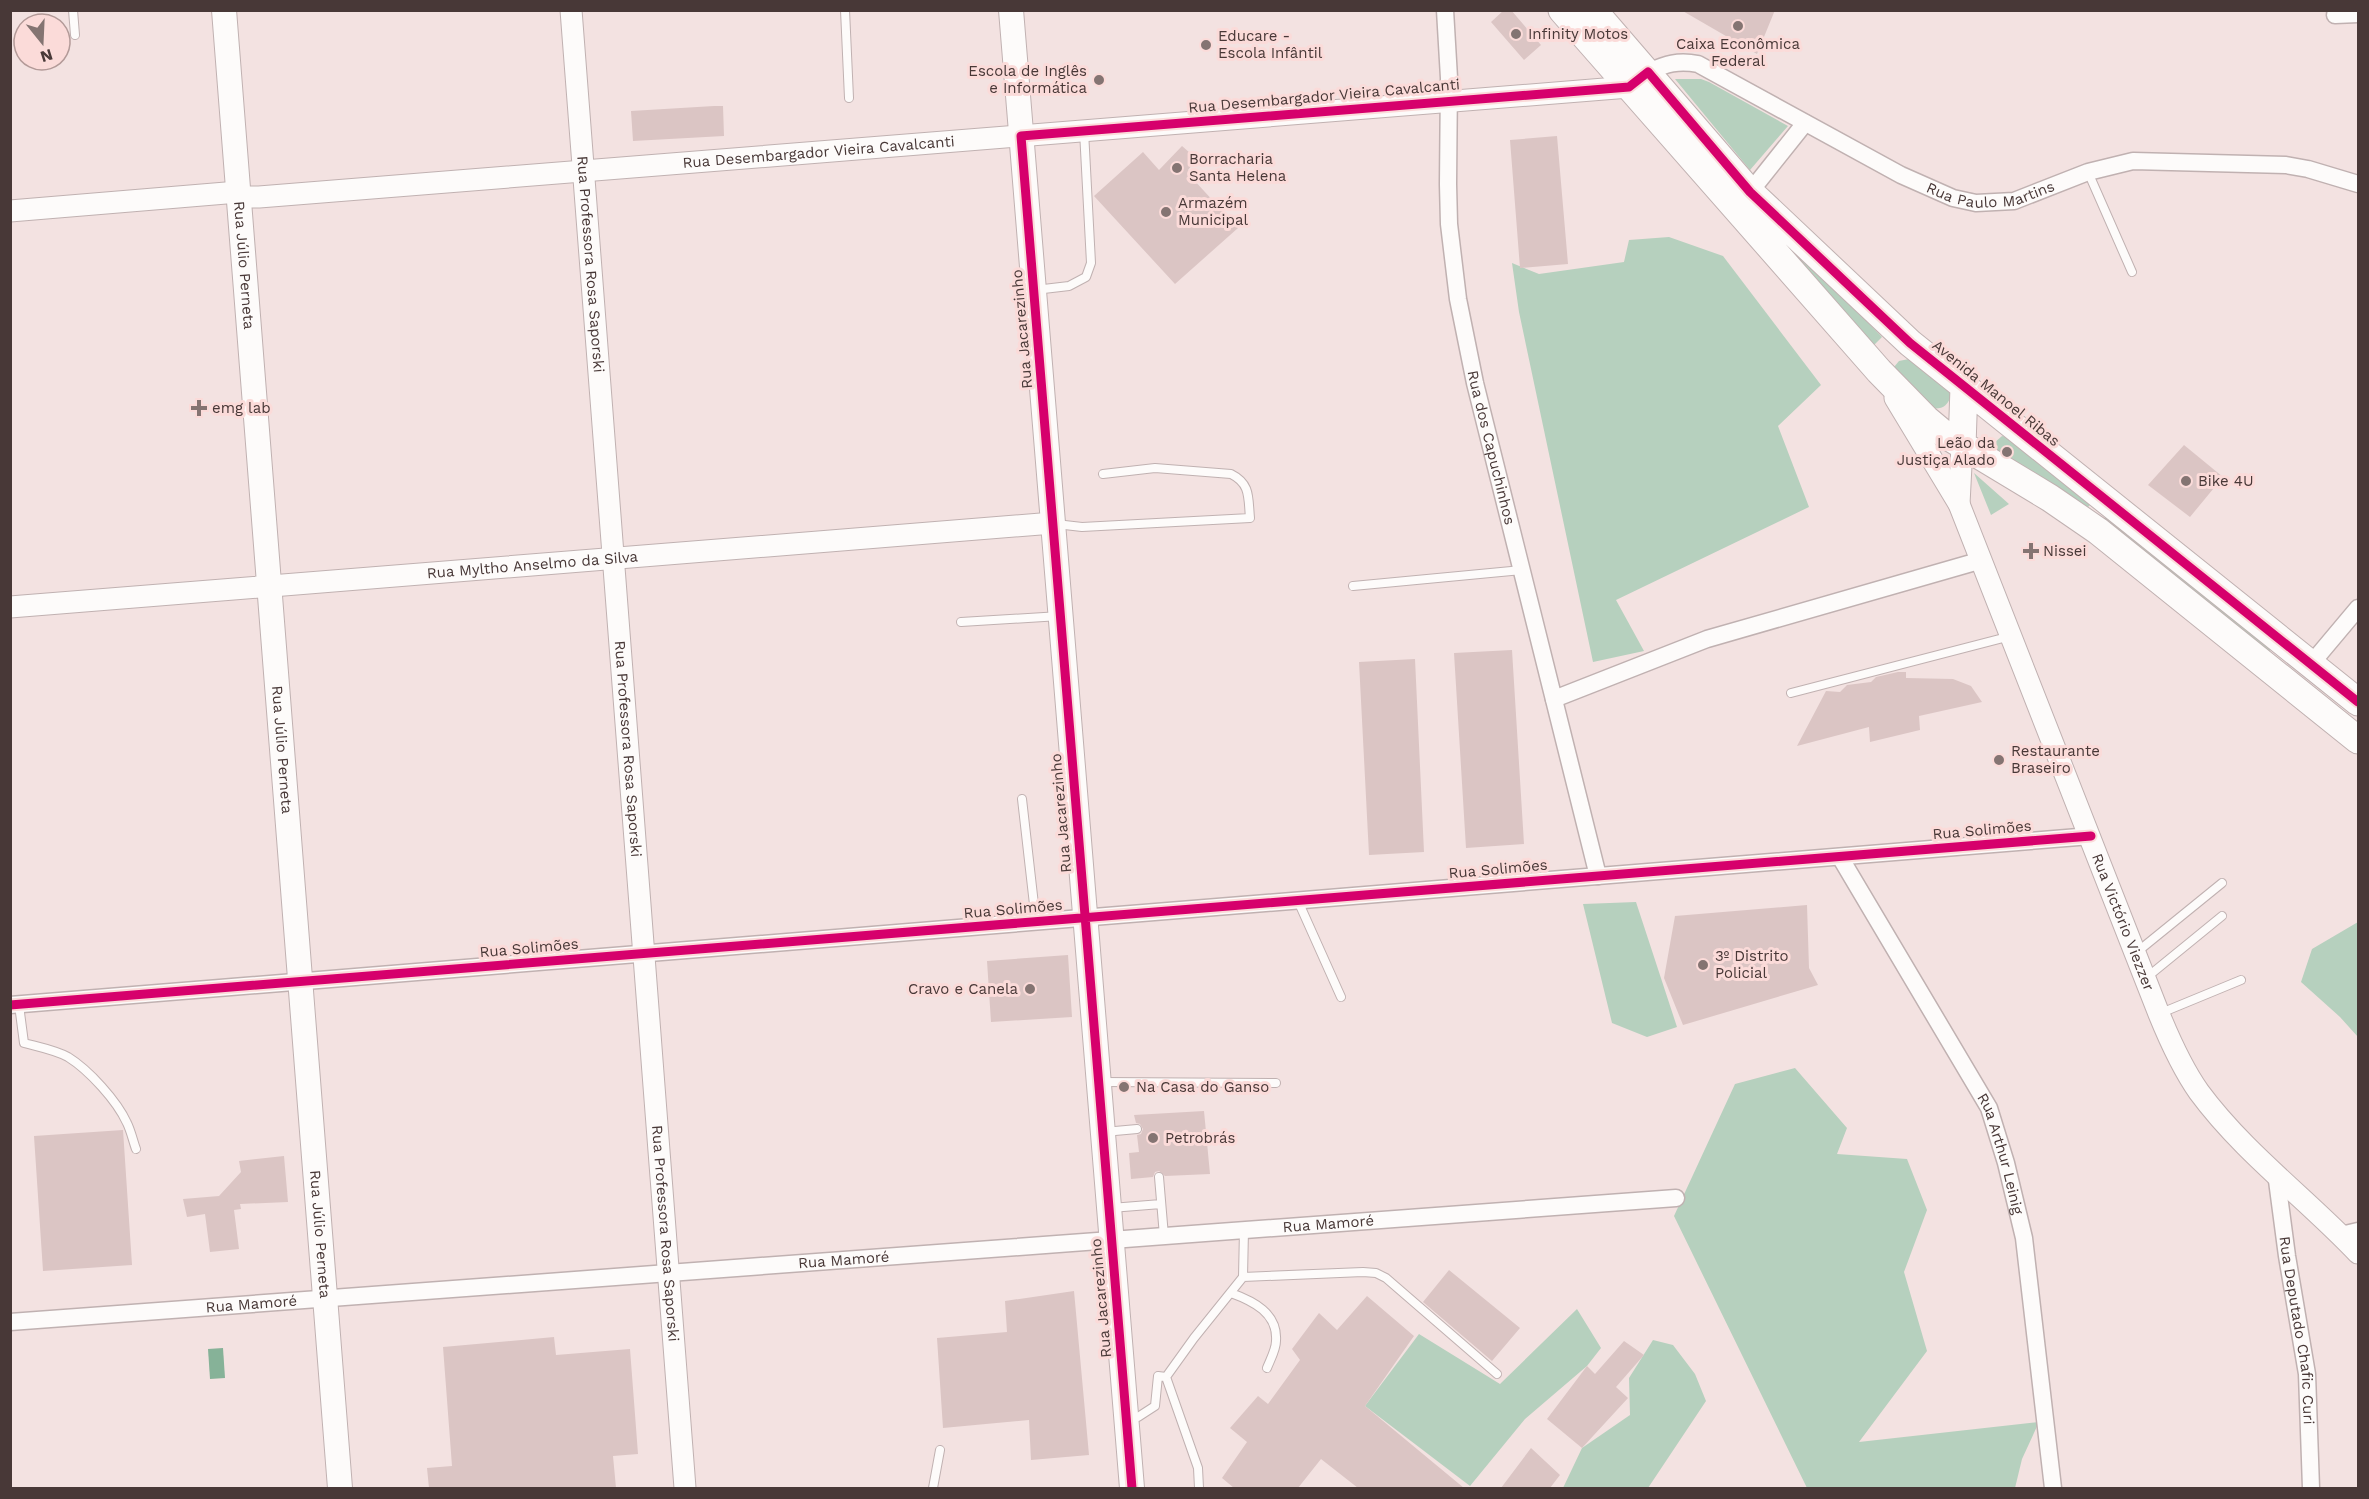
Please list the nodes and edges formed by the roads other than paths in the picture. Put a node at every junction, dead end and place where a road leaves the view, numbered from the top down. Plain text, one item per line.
1 (73, 10) edge
2 (224, 10) edge
3 (571, 10) edge
4 (845, 10) edge
5 (1011, 10) edge
6 (1445, 10) edge
7 (1562, 10) edge
8 (1593, 10) edge
9 (2358, 14) edge
10 (2335, 15) dead end
11 (75, 34) dead end
12 (1639, 80) junction
13 (849, 98) dead end
14 (1449, 101) junction
15 (1805, 123) junction
16 (1084, 131) junction
17 (1021, 136) junction
18 (584, 171) junction
19 (2088, 172) junction
20 (2358, 184) edge
21 (238, 192) junction
22 (1750, 192) junction
23 (10, 211) edge
24 (2132, 272) dead end
25 (1034, 290) junction
26 (1910, 343) junction
27 (1879, 371) junction
28 (1964, 387) junction
29 (1962, 446) junction
30 (1103, 474) dead end
31 (1959, 504) junction
32 (1053, 523) junction
33 (613, 558) junction
34 (1982, 560) junction
35 (1522, 570) junction
36 (269, 586) junction
37 (1353, 586) dead end
38 (10, 607) edge
39 (2358, 608) edge
40 (1060, 616) junction
41 (961, 622) dead end
42 (2011, 636) junction
43 (2311, 664) junction
44 (1791, 693) dead end
45 (1554, 699) junction
46 (2358, 702) edge
47 (2358, 740) edge
48 (1022, 800) dead end
49 (2091, 836) junction
50 (1840, 857) junction
51 (1598, 876) junction
52 (2222, 883) dead end
53 (1298, 901) junction
54 (2222, 916) dead end
55 (1085, 918) junction
56 (1036, 922) junction
57 (2136, 953) junction
58 (644, 954) junction
59 (2145, 979) junction
60 (2241, 981) dead end
61 (300, 982) junction
62 (1341, 997) dead end
63 (15, 1005) edge
64 (2159, 1014) junction
65 (1098, 1082) junction
66 (1276, 1083) dead end
67 (1137, 1129) dead end
68 (1102, 1132) junction
69 (136, 1149) dead end
70 (2276, 1173) junction
71 (1159, 1177) dead end
72 (1676, 1198) dead end
73 (1161, 1204) junction
74 (1109, 1209) junction
75 (1244, 1230) junction
76 (2350, 1233) edge
77 (1164, 1236) junction
78 (1111, 1240) junction
79 (2358, 1253) edge
80 (668, 1273) junction
81 (1243, 1277) junction
82 (1231, 1293) junction
83 (325, 1299) junction
84 (10, 1322) edge
85 (1267, 1368) dead end
86 (1497, 1374) dead end
87 (1166, 1377) junction
88 (1126, 1420) junction
89 (940, 1450) dead end
90 (340, 1488) edge
91 (685, 1488) edge
92 (933, 1488) edge
93 (1132, 1488) edge
94 (1199, 1488) edge
95 (2053, 1488) edge
96 (2311, 1488) edge

1 - 11 lane
2 - 21 main road, Rua Júlio Perneta
3 - 18 street, Rua Professora Rosa Saporski
4 - 13 lane
5 - 17 main road, Rua Jacarezinho
6 - 14 street, Rua dos Capuchinhos
7 - 12 main road, Avenida Manoel Ribas
8 - 12 main road, Avenida Manoel Ribas
9 - 10 street
12 - 14 street, Rua Desembargador Vieira Cavalcanti
12 - 15 street, Rua Paulo Martins
12 - 22 main road, Avenida Manoel Ribas
12 - 27 main road, Avenida Manoel Ribas
14 - 16 street, Rua Desembargador Vieira Cavalcanti
14 - 35 street, Rua dos Capuchinhos
15 - 19 street, Rua Paulo Martins
15 - 22 street
16 - 17 street, Rua Desembargador Vieira Cavalcanti
16 - 25 lane
17 - 18 street, Rua Desembargador Vieira Cavalcanti
17 - 25 main road, Rua Jacarezinho
18 - 21 street, Rua Desembargador Vieira Cavalcanti
18 - 33 street, Rua Professora Rosa Saporski
19 - 20 street, Rua Paulo Martins
19 - 24 lane
21 - 23 street, Rua Desembargador Vieira Cavalcanti
21 - 36 main road, Rua Júlio Perneta
22 - 26 main road, Avenida Manoel Ribas
25 - 32 main road, Rua Jacarezinho
26 - 27 main road
26 - 28 main road, Avenida Manoel Ribas
27 - 29 main road, Avenida Manoel Ribas
27 - 31 street, Rua Victório Viezzer
28 - 29 main road
28 - 43 main road, Avenida Manoel Ribas
29 - 31 street, Rua Victório Viezzer
29 - 47 main road, Avenida Manoel Ribas
30 - 32 lane
31 - 34 street, Rua Victório Viezzer
32 - 33 street, Rua Myltho Anselmo da Silva
32 - 40 main road, Rua Jacarezinho
33 - 36 street, Rua Myltho Anselmo da Silva
33 - 58 street, Rua Professora Rosa Saporski
34 - 42 street, Rua Victório Viezzer
34 - 45 street
35 - 37 lane
35 - 45 street, Rua dos Capuchinhos
36 - 38 street, Rua Myltho Anselmo da Silva
36 - 61 main road, Rua Júlio Perneta
39 - 43 street
40 - 41 lane
40 - 55 main road, Rua Jacarezinho
42 - 44 lane
42 - 49 street, Rua Victório Viezzer
43 - 46 main road, Avenida Manoel Ribas
45 - 51 street, Rua dos Capuchinhos
48 - 56 lane
49 - 50 street, Rua Solimões
49 - 57 street, Rua Victório Viezzer
50 - 51 street, Rua Solimões
50 - 95 street, Rua Arthur Leinig
51 - 53 street, Rua Solimões
52 - 57 lane
53 - 55 street, Rua Solimões
53 - 62 lane
54 - 59 lane
55 - 56 street, Rua Solimões
55 - 65 main road, Rua Jacarezinho
56 - 58 street, Rua Solimões
57 - 59 street, Rua Victório Viezzer
58 - 61 street, Rua Solimões
58 - 80 street, Rua Professora Rosa Saporski
59 - 64 street, Rua Victório Viezzer
60 - 64 lane
61 - 63 street, Rua Solimões
61 - 83 main road, Rua Júlio Perneta
63 - 69 lane
64 - 70 street, Rua Victório Viezzer
65 - 66 lane
65 - 68 main road, Rua Jacarezinho
67 - 68 lane
68 - 74 main road, Rua Jacarezinho
70 - 76 street, Rua Victório Viezzer
70 - 96 street, Rua Deputado Chafic Curi
71 - 73 lane
72 - 75 street, Rua Mamoré
73 - 74 lane
73 - 77 lane
74 - 78 main road, Rua Jacarezinho
75 - 77 street, Rua Mamoré
75 - 81 lane
76 - 79 street, Rua Victório Viezzer
77 - 78 street, Rua Mamoré
78 - 80 street, Rua Mamoré
78 - 88 main road, Rua Jacarezinho
80 - 83 street, Rua Mamoré
80 - 91 street, Rua Professora Rosa Saporski
81 - 82 lane
81 - 86 lane
82 - 85 lane
82 - 87 lane
83 - 84 street, Rua Mamoré
83 - 90 main road, Rua Júlio Perneta
87 - 88 lane
87 - 94 lane
88 - 93 main road, Rua Jacarezinho
89 - 92 lane

